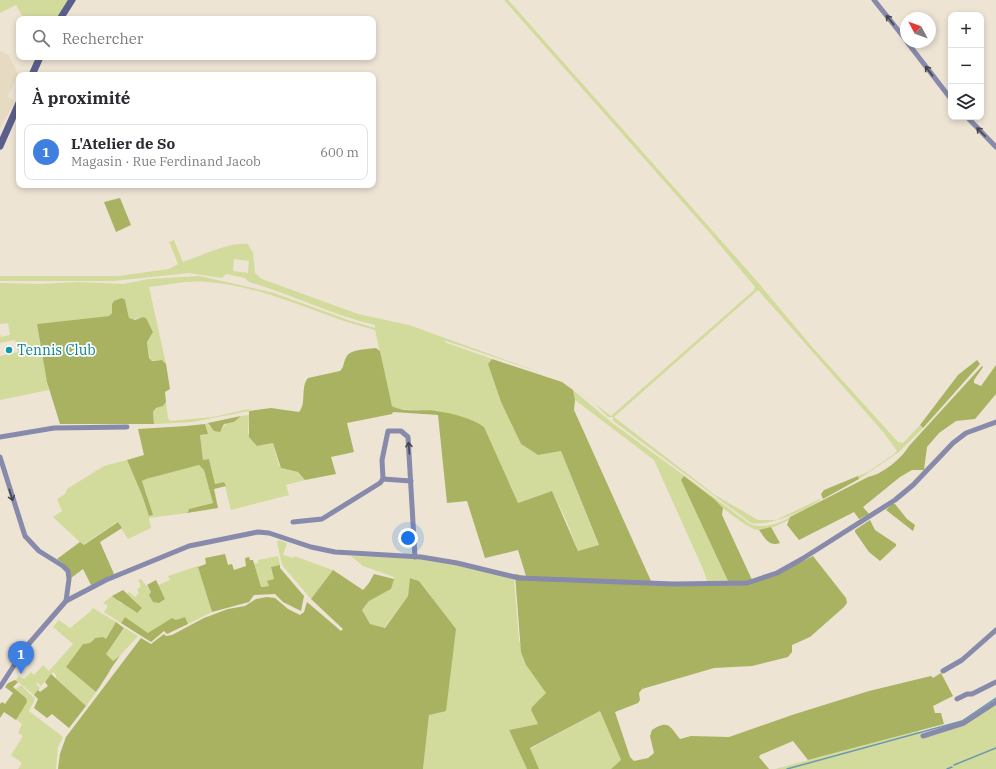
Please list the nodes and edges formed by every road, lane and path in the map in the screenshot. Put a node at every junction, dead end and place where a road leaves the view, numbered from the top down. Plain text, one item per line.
1 (72, 0) edge
2 (874, 0) edge
3 (62, 16) edge
4 (900, 32) edge
5 (912, 48) edge
6 (39, 60) edge
7 (33, 72) edge
8 (948, 95) edge
9 (16, 110) edge
10 (970, 120) edge
11 (0, 146) edge
12 (996, 147) edge
13 (996, 422) edge
14 (127, 427) dead end
15 (0, 437) edge
16 (0, 457) edge
17 (383, 478) junction
18 (411, 481) junction
19 (293, 522) dead end
20 (415, 556) junction
21 (66, 601) junction
22 (996, 630) edge
23 (943, 671) dead end
24 (996, 682) edge
25 (0, 687) edge
26 (957, 699) dead end
27 (996, 702) edge
28 (923, 736) dead end

1 - 3 main road
4 -> 2 street
8 -> 5 street
6 - 7 main road
9 - 11 main road
12 -> 10 street
13 - 20 street
14 - 15 street
16 -> 21 street
17 - 18 street
18 -> 17 street
17 - 19 street
18 - 20 street
20 - 21 street
21 - 25 street
22 - 23 street
24 - 26 street
27 - 28 street

